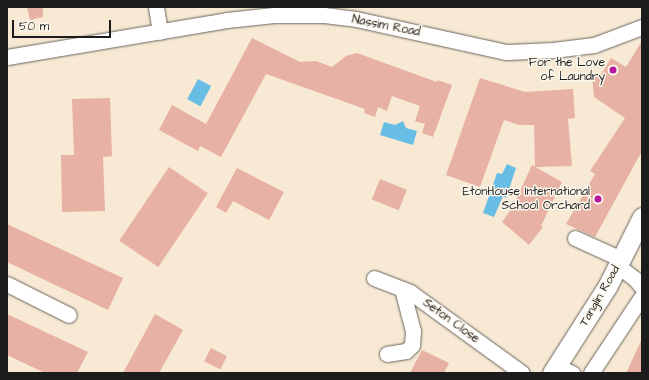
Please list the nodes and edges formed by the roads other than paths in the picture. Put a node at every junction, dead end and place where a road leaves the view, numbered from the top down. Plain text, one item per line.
1 (156, 7) edge
2 (642, 27) edge
3 (160, 32) junction
4 (7, 57) edge
5 (642, 217) edge
6 (575, 238) dead end
7 (620, 262) junction
8 (374, 278) dead end
9 (7, 284) edge
10 (642, 287) edge
11 (402, 289) junction
12 (642, 296) edge
13 (69, 314) dead end
14 (387, 354) dead end
15 (560, 371) edge
16 (522, 373) edge
17 (591, 373) edge

1 - 3 street
2 - 3 street, Nassim Road
3 - 4 street, Nassim Road
5 - 7 main road, Tanglin Road
6 - 7 street
7 - 10 street
7 - 15 main road, Tanglin Road
8 - 11 street, Seton Close
9 - 13 street
11 - 14 street
11 - 16 street, Seton Close
12 - 17 street

